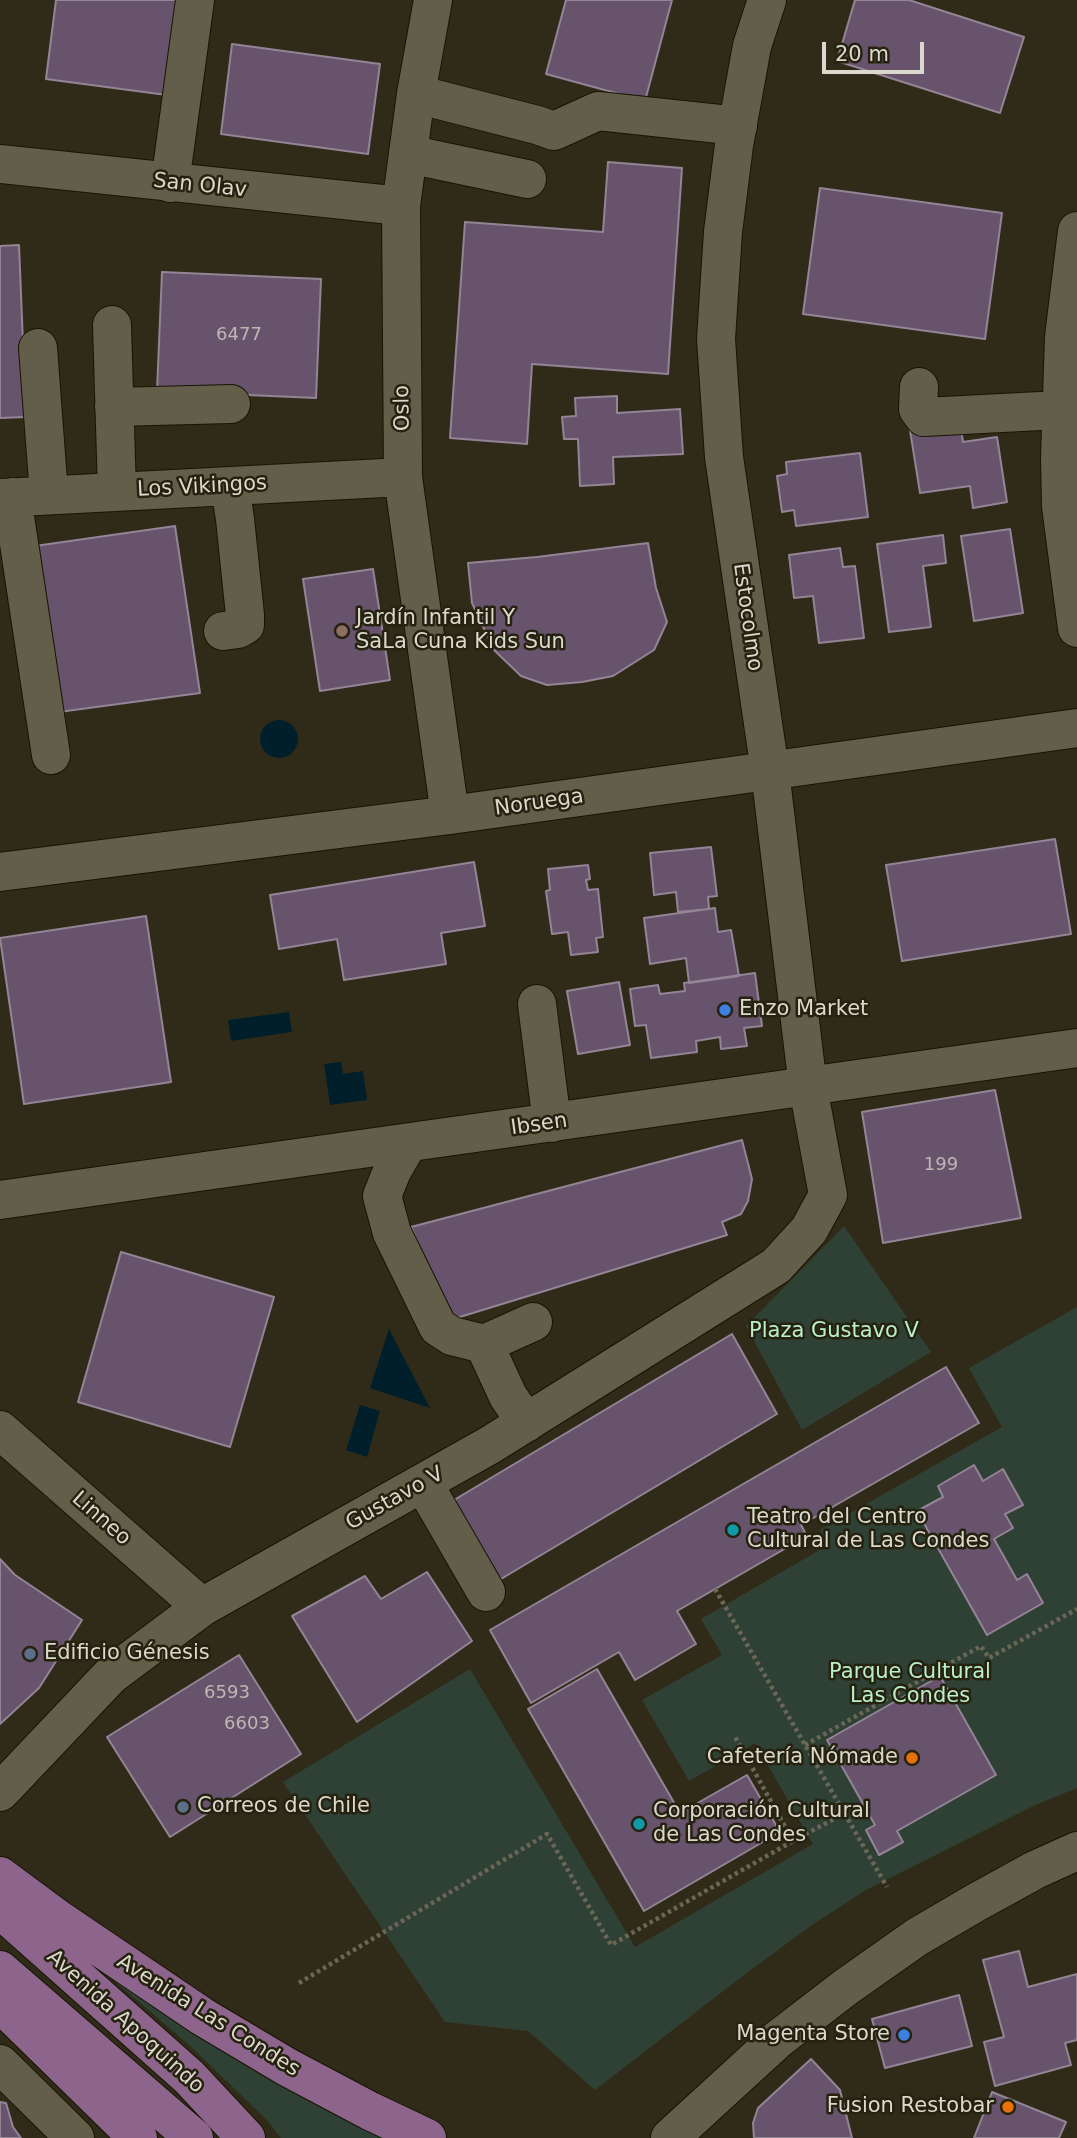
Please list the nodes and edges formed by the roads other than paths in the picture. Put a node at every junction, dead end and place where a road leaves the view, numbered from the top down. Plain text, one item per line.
1 (195, 0) edge
2 (433, 0) edge
3 (767, 0) edge
4 (416, 94) junction
5 (738, 126) junction
6 (408, 153) junction
7 (0, 164) edge
8 (527, 179) dead end
9 (170, 183) junction
10 (401, 206) junction
11 (1077, 231) edge
12 (112, 325) dead end
13 (38, 348) dead end
14 (919, 387) dead end
15 (230, 404) dead end
16 (114, 407) junction
17 (1060, 410) junction
18 (403, 477) junction
19 (230, 486) junction
20 (117, 492) junction
21 (49, 495) junction
22 (6, 497) edge
23 (1077, 628) edge
24 (223, 631) dead end
25 (1077, 728) edge
26 (51, 755) dead end
27 (770, 771) junction
28 (450, 815) junction
29 (0, 872) edge
30 (537, 1004) dead end
31 (1077, 1048) edge
32 (808, 1087) junction
33 (552, 1123) junction
34 (408, 1143) junction
35 (0, 1200) edge
36 (809, 1230) joint
37 (533, 1322) dead end
38 (484, 1344) junction
39 (526, 1423) junction
40 (0, 1430) edge
41 (423, 1483) junction
42 (486, 1592) dead end
43 (202, 1607) junction
44 (0, 1793) edge
45 (1077, 1850) edge
46 (0, 1876) edge
47 (0, 1909) edge
48 (0, 1970) edge
49 (0, 2003) edge
50 (0, 2064) edge
51 (75, 2138) edge
52 (138, 2138) edge
53 (194, 2138) edge
54 (246, 2138) edge
55 (426, 2138) edge
56 (670, 2138) edge

1 - 9 street
2 - 4 street, Oslo
3 - 5 street, Estocolmo
4 - 5 street
4 - 6 street, Oslo
5 - 27 street, Estocolmo
6 - 8 street
6 - 10 street, Oslo
7 - 9 street, San Olav
9 - 10 street, San Olav
10 - 18 street, Oslo
11 - 17 street
12 - 16 street
13 - 21 street
14 - 17 street
15 - 16 street
16 - 20 street
17 - 23 street
18 - 19 street, Los Vikingos
18 - 28 street, Oslo
19 - 20 street, Los Vikingos
19 - 24 street
20 - 21 street, Los Vikingos
21 - 22 street, Los Vikingos
22 - 26 street
25 - 27 street, Noruega
27 - 28 street, Noruega
27 - 32 street, Estocolmo
28 - 29 street, Noruega
30 - 33 street
31 - 32 street, Ibsen
32 - 33 street, Ibsen
32 - 36 street, Estocolmo
33 - 34 street, Ibsen
34 - 35 street, Ibsen
34 - 38 street
36 - 39 street, Gustavo V
37 - 38 street
38 - 39 street
39 - 41 street, Gustavo V
40 - 43 street, Linneo
41 - 42 street
41 - 43 street, Gustavo V
43 - 44 street, Gustavo V
45 - 56 street
46 - 55 main road, Avenida Las Condes
47 - 54 main road, Avenida Apoquindo
48 - 53 main road
49 - 52 main road
50 - 51 street

